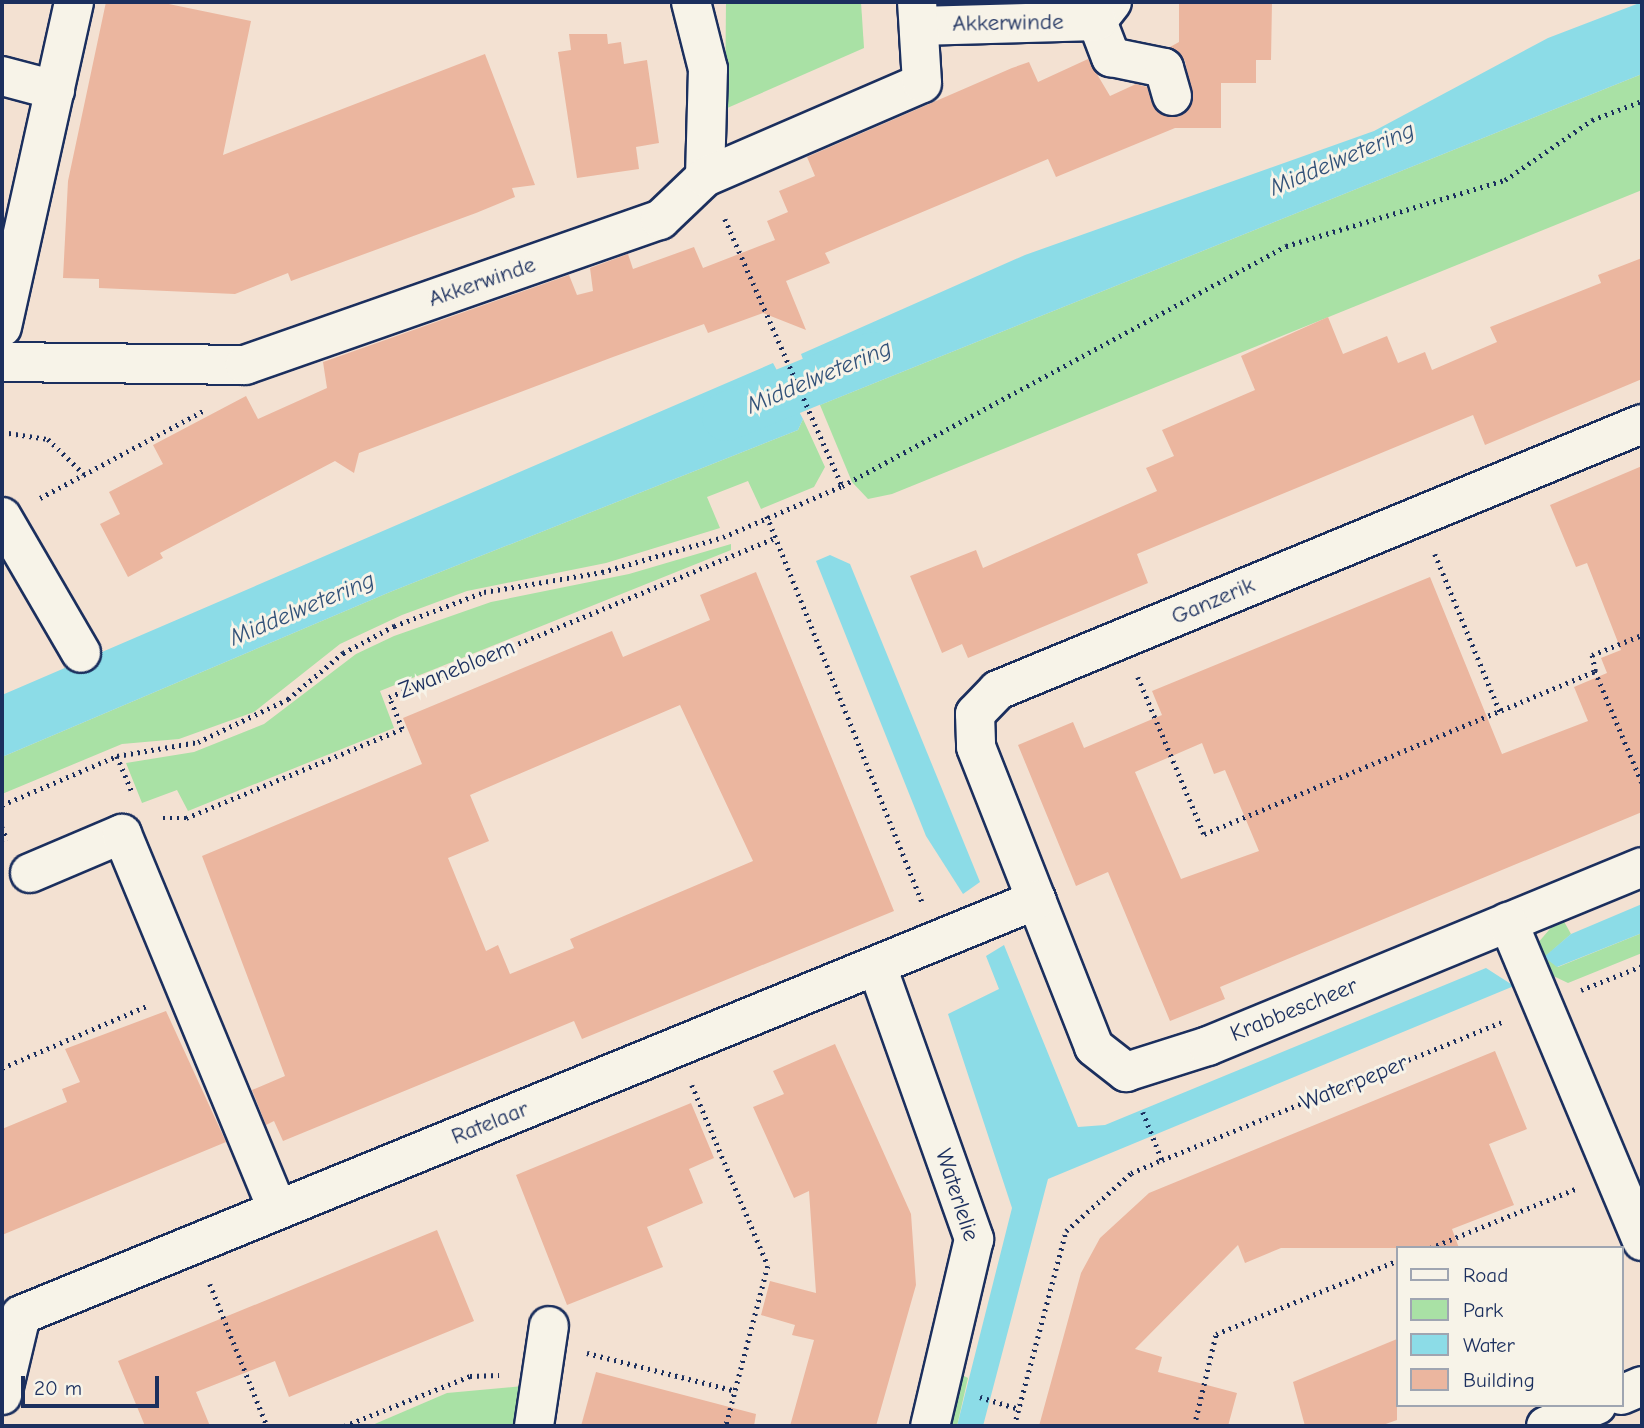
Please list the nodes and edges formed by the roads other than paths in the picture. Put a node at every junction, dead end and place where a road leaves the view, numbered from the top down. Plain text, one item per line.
1 (74, 2) edge
2 (691, 2) edge
3 (1105, 12) edge
4 (918, 14) edge
5 (2, 76) edge
6 (55, 90) junction
7 (1172, 96) dead end
8 (705, 177) junction
9 (2, 327) edge
10 (2, 362) edge
11 (1642, 424) edge
12 (2, 517) edge
13 (80, 653) dead end
14 (1642, 867) edge
15 (30, 873) dead end
16 (1036, 900) junction
17 (1508, 922) junction
18 (878, 969) junction
19 (276, 1208) junction
20 (1642, 1241) edge
21 (548, 1348) road end
22 (1642, 1386) edge
23 (1623, 1394) edge
24 (2, 1395) edge
25 (1592, 1407) edge
26 (534, 1426) edge
27 (930, 1426) edge
28 (1546, 1426) edge

1 - 6 street
2 - 8 street
3 - 4 street, Akkerwinde
3 - 7 street, Akkerwinde
4 - 8 street, Akkerwinde
5 - 6 street
6 - 9 street
8 - 10 street, Akkerwinde
11 - 16 street, Ganzerik
12 - 13 street
14 - 17 street, Krabbescheer
15 - 19 street
16 - 17 street, Krabbescheer
16 - 18 street, Ratelaar
17 - 20 street
18 - 19 street, Ratelaar
18 - 27 street, Waterlelie
19 - 24 street, Ratelaar
21 - 26 street
22 - 23 street
25 - 28 street

